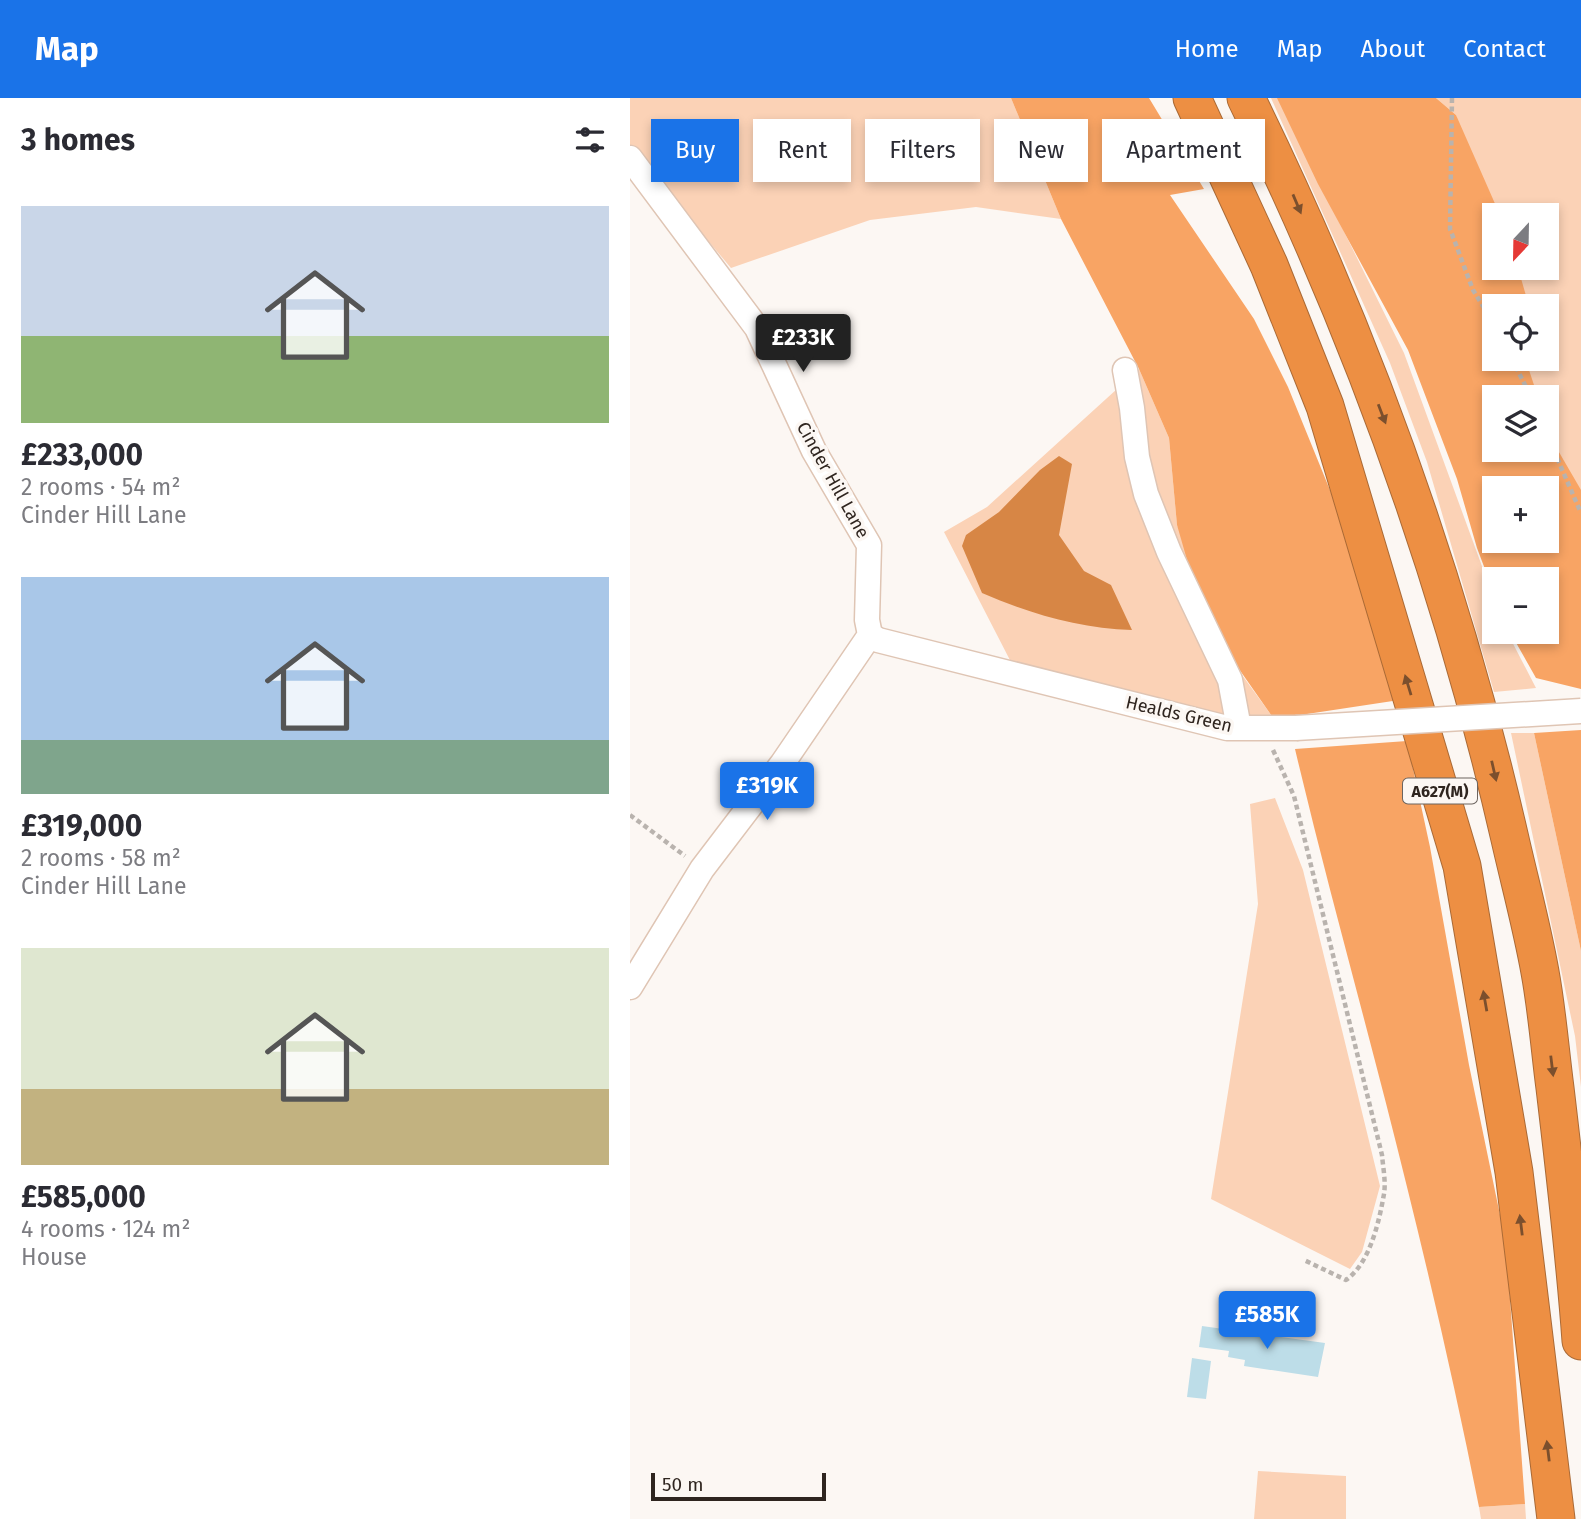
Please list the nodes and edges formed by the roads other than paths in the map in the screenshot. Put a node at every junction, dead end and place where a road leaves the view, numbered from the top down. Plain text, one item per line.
1 (1192, 98) edge
2 (1246, 98) edge
3 (630, 158) edge
4 (1125, 370) dead end
5 (870, 635) junction
6 (1581, 711) edge
7 (1251, 728) junction
8 (630, 987) edge
9 (1581, 1341) edge
10 (1556, 1519) edge

10 -> 1 highway, A627(M)
2 -> 9 highway, A627(M)
3 - 5 street, Cinder Hill Lane
4 - 7 street
5 - 7 street, Healds Green
5 - 8 street
6 - 7 street, Healds Green, bridge

